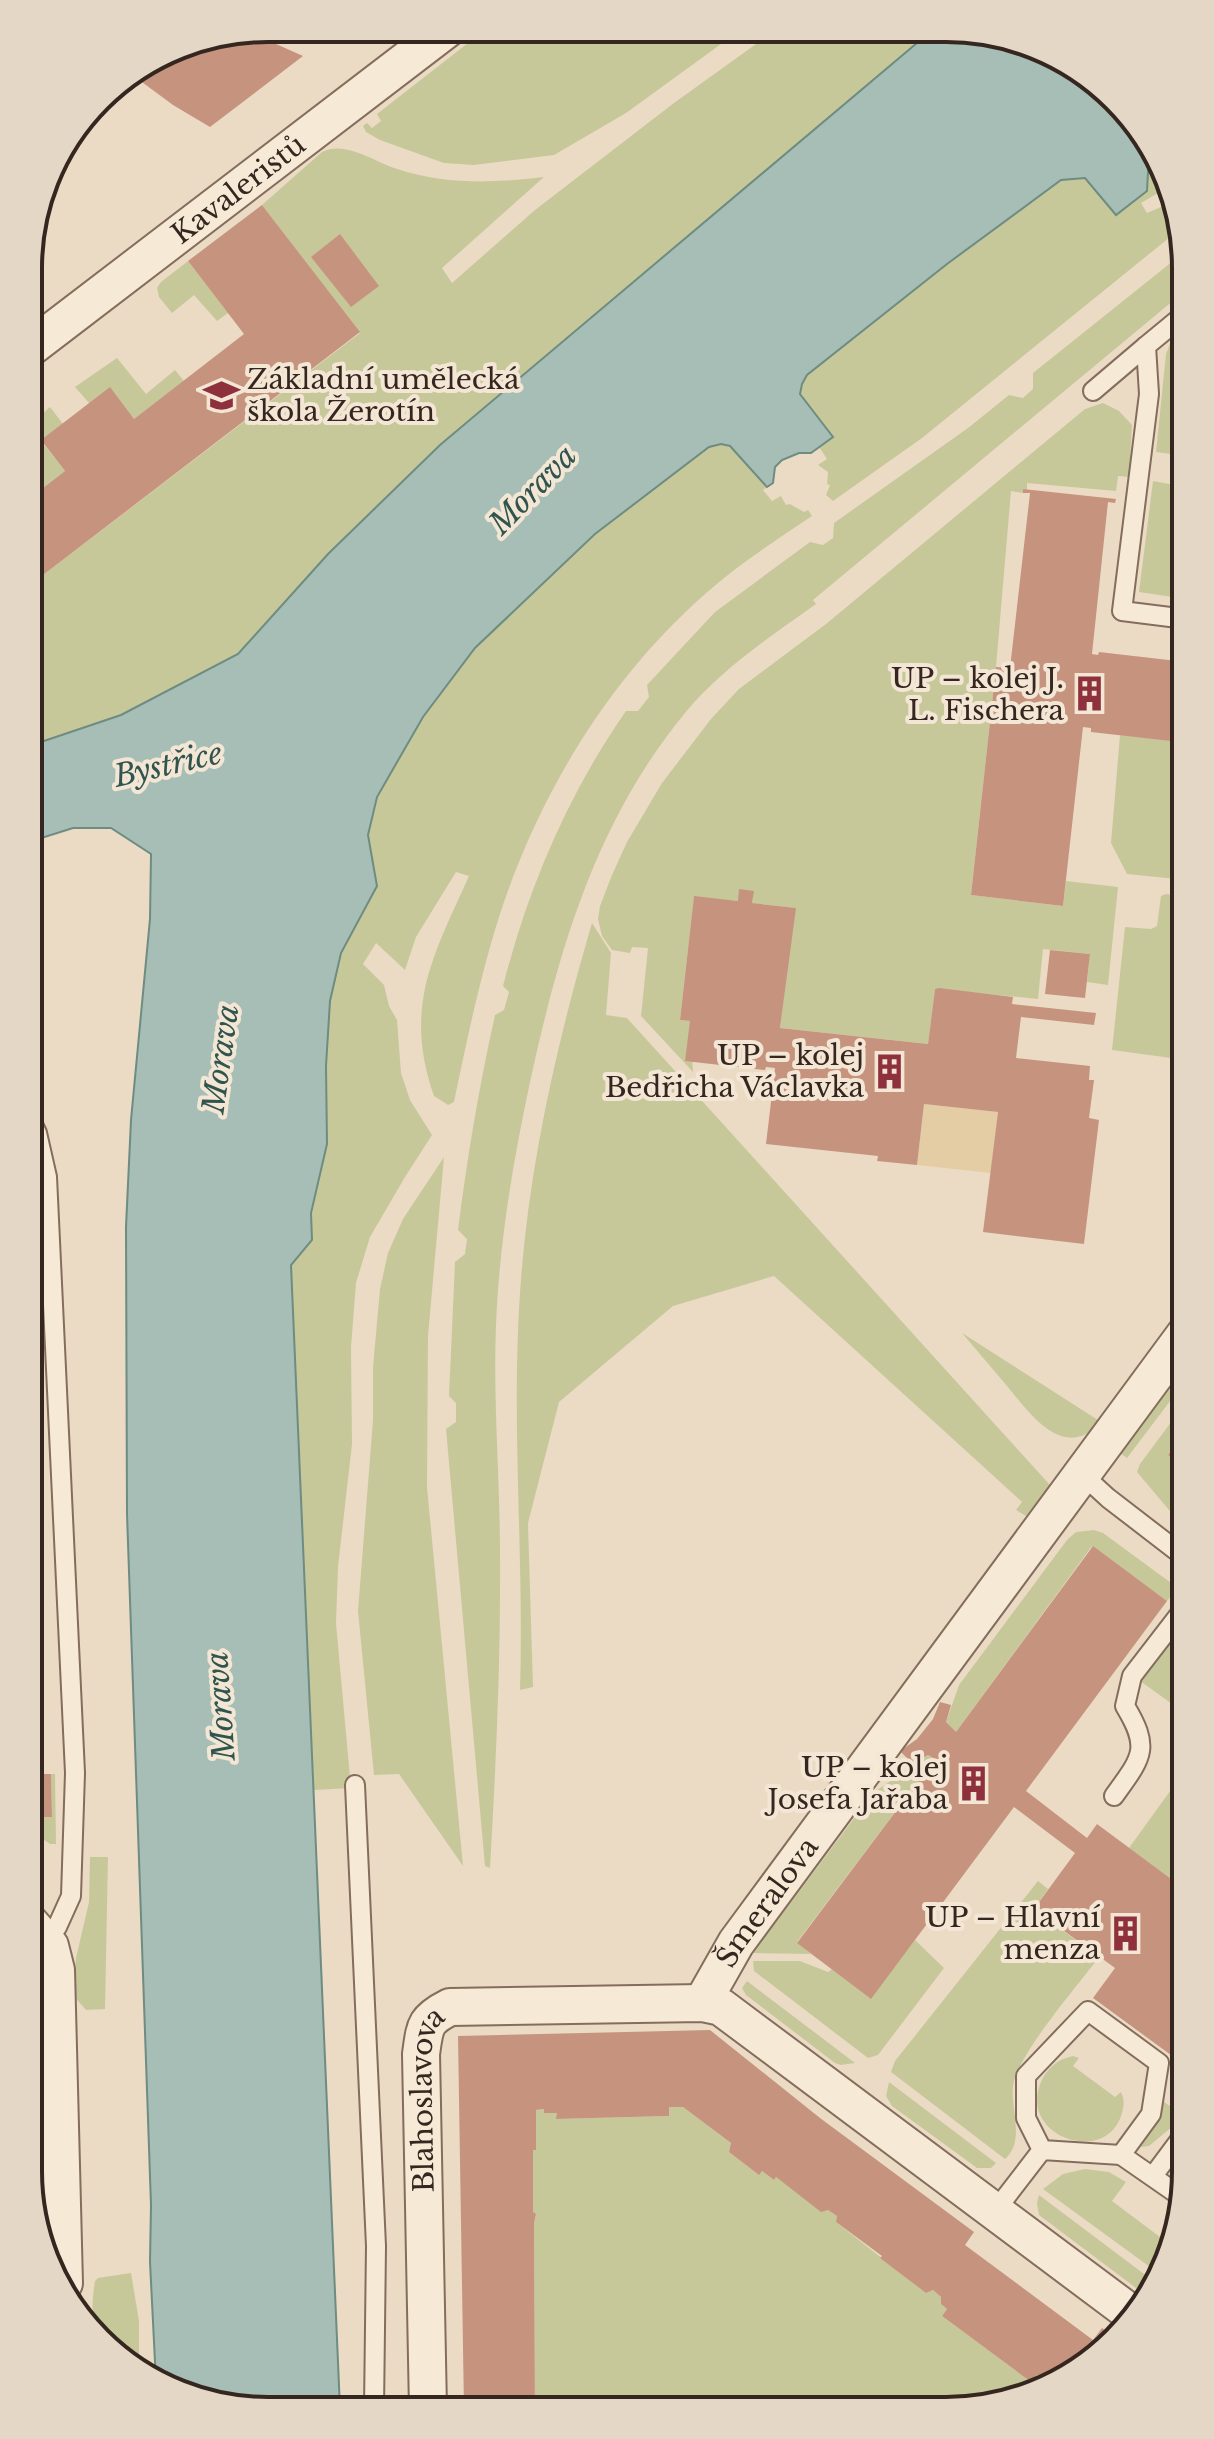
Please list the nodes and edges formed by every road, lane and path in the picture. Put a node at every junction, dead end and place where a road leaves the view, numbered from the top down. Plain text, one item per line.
1 (430, 42) edge
2 (1172, 325) edge
3 (42, 339) edge
4 (1146, 346) junction
5 (1093, 391) dead end
6 (1172, 617) edge
7 (42, 1155) edge
8 (1172, 1352) edge
9 (1083, 1475) junction
10 (1172, 1547) edge
11 (1172, 1624) edge
12 (355, 1785) dead end
13 (1114, 1796) dead end
14 (42, 1928) edge
15 (42, 1937) edge
16 (702, 2003) junction
17 (1042, 2150) junction
18 (1172, 2150) edge
19 (1121, 2155) junction
20 (1153, 2176) junction
21 (1172, 2190) edge
22 (995, 2211) junction
23 (64, 2268) edge
24 (1125, 2309) edge
25 (374, 2397) edge
26 (428, 2397) edge

1 - 3 street, Kavaleristů
2 - 4 lane
4 - 5 lane
4 - 6 lane
7 - 14 lane
8 - 9 street, Šmeralova
9 - 10 lane
9 - 16 street, Šmeralova
11 - 13 lane
12 - 25 lane, Blahoslavova
15 - 23 street
16 - 22 street, Šmeralova
16 - 26 street, Blahoslavova
17 - 19 lane
17 - 19 lane
17 - 22 lane
18 - 20 lane
19 - 20 lane
20 - 21 lane
22 - 24 street, Šmeralova

